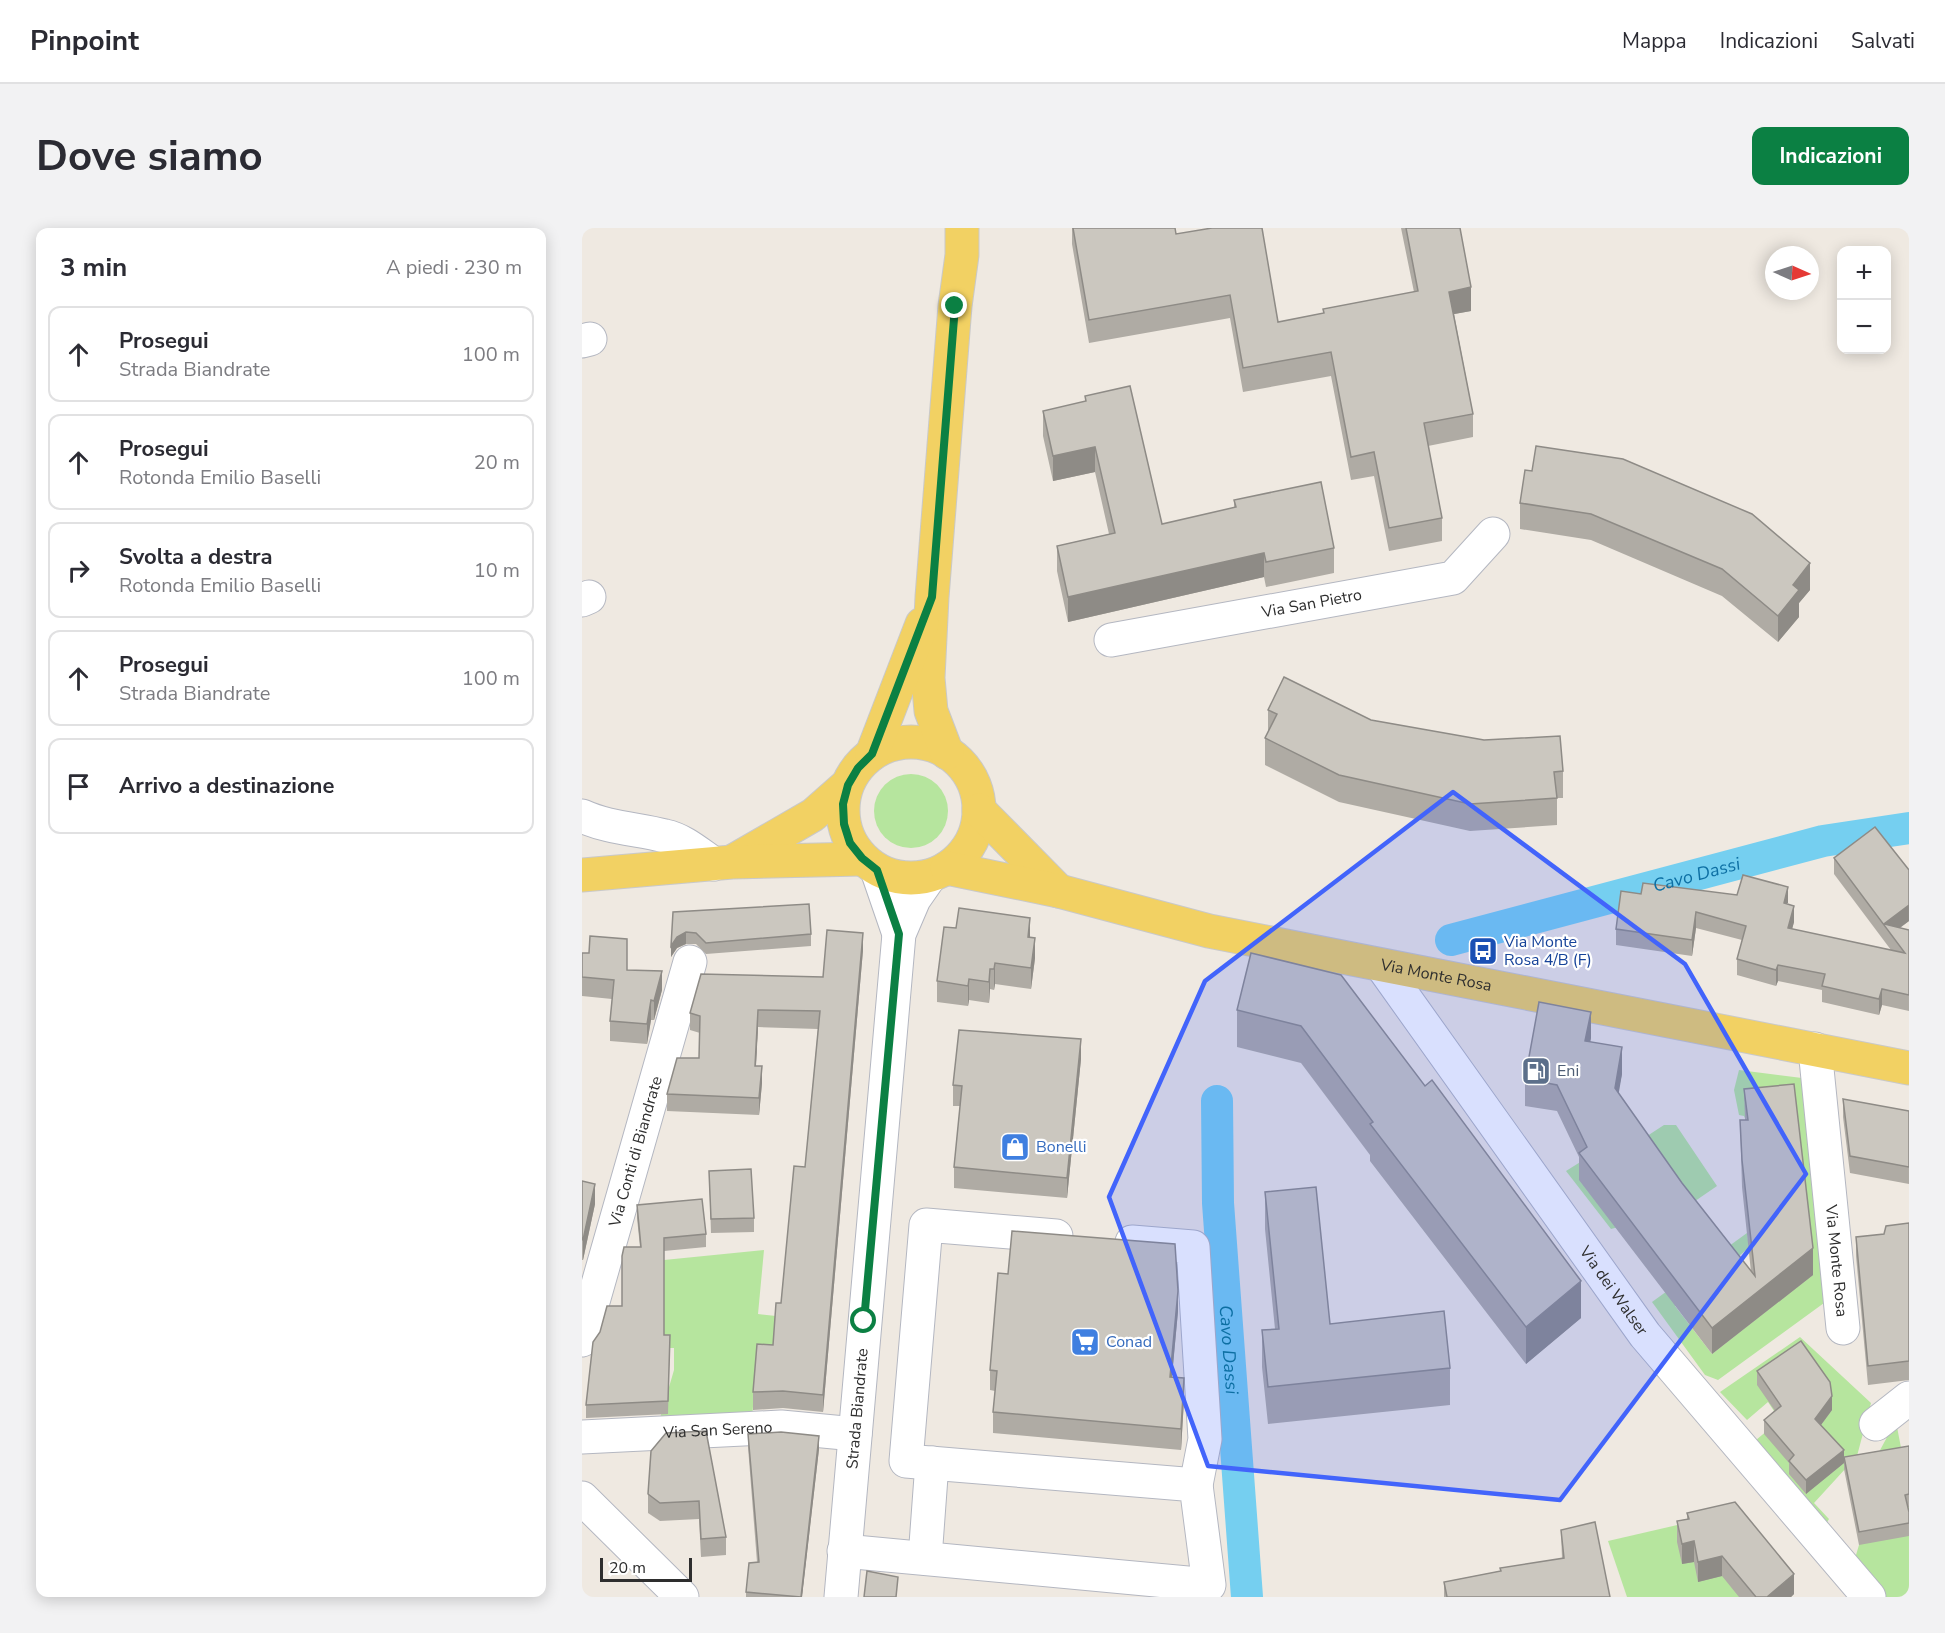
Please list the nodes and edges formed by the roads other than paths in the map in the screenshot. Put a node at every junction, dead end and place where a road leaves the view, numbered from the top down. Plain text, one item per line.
1 (967, 237) edge
2 (1493, 534) dead end
3 (932, 597) junction
4 (1111, 640) dead end
5 (947, 753) junction
6 (872, 754) junction
7 (848, 785) junction
8 (979, 810) junction
9 (582, 816) edge
10 (723, 863) junction
11 (870, 864) junction
12 (938, 872) junction
13 (582, 875) edge
14 (1059, 891) junction
15 (899, 934) junction
16 (690, 962) dead end
17 (1382, 966) junction
18 (1815, 1049) junction
19 (1909, 1068) edge
20 (1843, 1328) dead end
21 (582, 1340) edge
22 (1909, 1398) edge
23 (1876, 1424) dead end
24 (855, 1434) junction
25 (582, 1437) edge
26 (932, 1463) junction
27 (1196, 1485) junction
28 (582, 1498) edge
29 (844, 1551) junction
30 (925, 1558) junction
31 (682, 1597) edge
32 (841, 1597) edge
33 (1869, 1597) edge

1 - 3 main road
2 - 4 street, Via San Pietro
3 - 5 main road
3 - 6 main road
5 - 6 main road
5 - 8 main road
6 - 7 main road
7 - 10 main road
7 - 11 main road
8 - 12 main road
8 - 14 main road
9 - 10 street
10 - 11 main road
10 - 13 main road
11 - 12 main road
11 - 15 street, Strada Biandrate
12 - 14 main road, Via Monte Rosa
12 - 15 street, Strada Biandrate
14 - 17 main road, Via Monte Rosa
15 - 24 street, Strada Biandrate
16 - 21 street, Via Conti di Biandrate
17 - 18 main road, Via Monte Rosa
17 - 33 street, Via dei Walser
18 - 19 main road, Via Monte Rosa
18 - 20 street, Via Monte Rosa
22 - 23 street
24 - 25 street, Via San Sereno
24 - 29 street, Strada Biandrate
26 - 27 street
26 - 27 street
26 - 30 street
27 - 30 street
28 - 31 street
29 - 30 street
29 - 32 street, Strada Biandrate

